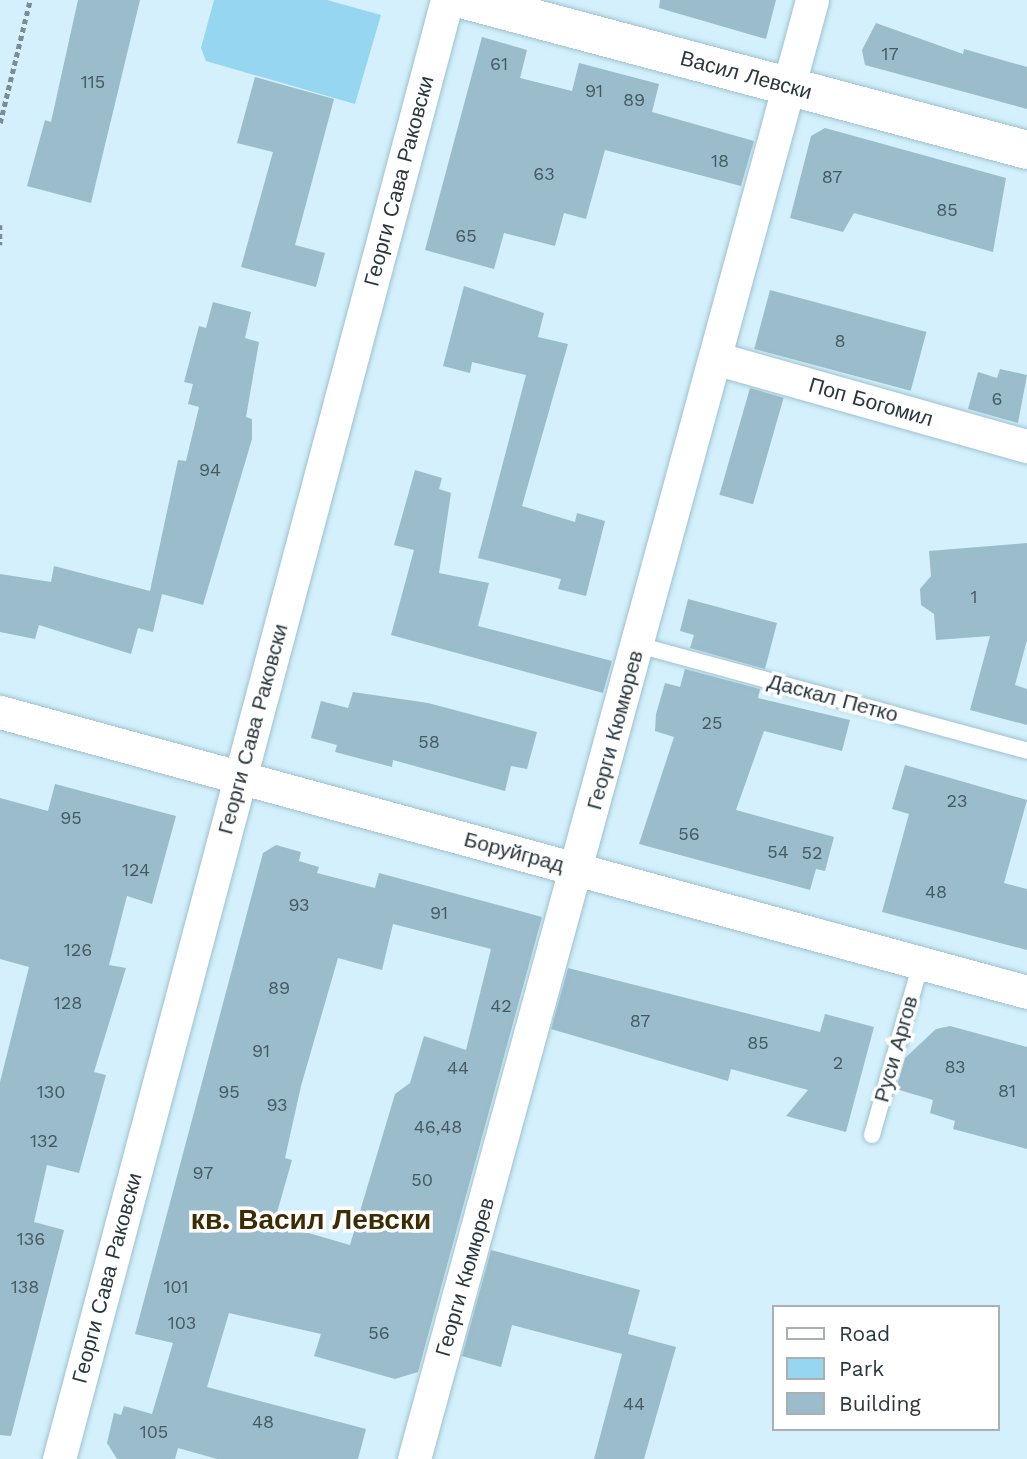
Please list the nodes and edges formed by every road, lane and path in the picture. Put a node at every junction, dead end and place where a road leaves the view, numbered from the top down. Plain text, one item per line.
1 (30, 0) edge
2 (447, 0) edge
3 (465, 0) edge
4 (812, 0) edge
5 (788, 86) junction
6 (0, 123) edge
7 (1027, 150) edge
8 (0, 225) edge
9 (0, 246) edge
10 (715, 358) junction
11 (1027, 446) edge
12 (638, 645) junction
13 (0, 712) edge
14 (1027, 751) edge
15 (240, 777) junction
16 (578, 869) junction
17 (921, 963) junction
18 (1027, 992) edge
19 (872, 1135) dead end
20 (59, 1459) edge
21 (414, 1459) edge

1 - 6 path
2 - 15 street, Георги Сава Раковски
3 - 5 street, Васил Левски
4 - 5 street, Георги Кюмюрев
5 - 7 street, Васил Левски
5 - 10 street, Георги Кюмюрев
8 - 9 path
10 - 11 street, Поп Богомил
10 - 12 street, Георги Кюмюрев
12 - 14 lane, Даскал Петко
12 - 16 street, Георги Кюмюрев
13 - 15 street, Боруйград
15 - 16 street, Боруйград
15 - 20 street, Георги Сава Раковски
16 - 17 street, Боруйград
16 - 21 street, Георги Кюмюрев
17 - 18 street, Боруйград
17 - 19 lane, Руси Аргов

